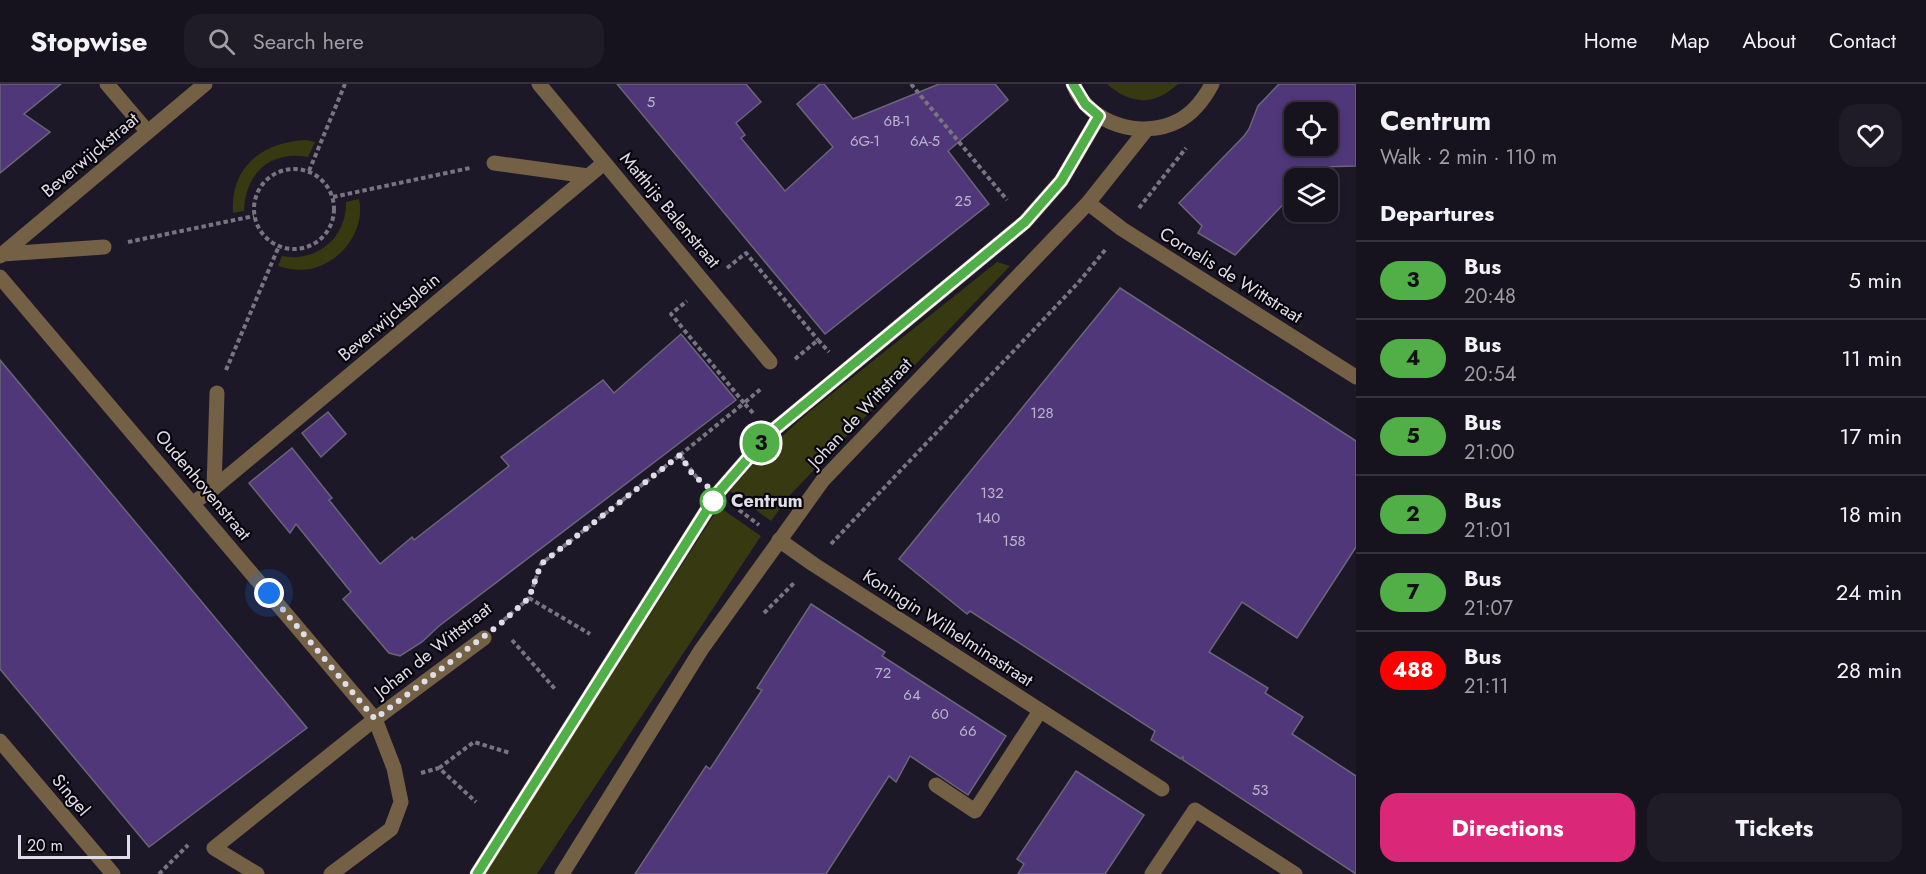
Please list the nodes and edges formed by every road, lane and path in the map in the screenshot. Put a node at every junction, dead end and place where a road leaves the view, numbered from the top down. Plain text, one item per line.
1 (107, 84) edge
2 (205, 84) edge
3 (345, 84) edge
4 (539, 84) edge
5 (911, 84) edge
6 (1073, 84) edge
7 (1212, 84) edge
8 (1189, 114) junction
9 (1099, 116) junction
10 (1146, 130) junction
11 (147, 131) junction
12 (494, 163) joint
13 (604, 163) junction
14 (309, 171) junction
15 (588, 176) junction
16 (333, 197) junction
17 (1088, 203) junction
18 (254, 216) junction
19 (1025, 222) junction
20 (1122, 229) junction
21 (279, 246) junction
22 (104, 247) joint
23 (1, 255) edge
24 (0, 277) edge
25 (707, 285) junction
26 (818, 340) dead end
27 (770, 362) dead end
28 (1356, 377) edge
29 (217, 393) joint
30 (680, 455) junction
31 (214, 488) junction
32 (717, 494) junction
33 (193, 503) junction
34 (779, 540) junction
35 (813, 564) junction
36 (529, 598) junction
37 (499, 625) junction
38 (590, 634) dead end
39 (484, 638) joint
40 (555, 689) dead end
41 (1040, 711) junction
42 (375, 719) junction
43 (0, 741) edge
44 (510, 753) dead end
45 (439, 768) junction
46 (396, 778) junction
47 (936, 785) dead end
48 (1162, 789) dead end
49 (476, 802) dead end
50 (214, 848) junction
51 (113, 874) edge
52 (159, 874) edge
53 (257, 874) edge
54 (331, 874) edge
55 (477, 874) edge
56 (562, 874) edge
57 (1152, 874) edge
58 (1295, 874) edge

1 - 11 street
2 - 11 street, Beverwijckstraat
3 - 14 path
4 - 13 street, Matthijs Balenstraat
5 - 19 path
6 - 9 street
7 - 8 street
8 - 10 street
8 - 20 path
9 - 10 street
9 - 19 street, Johan de Wittstraat
10 - 17 street, Johan de Wittstraat
11 - 23 street, Beverwijckstraat
12 - 15 street
12 - 16 path
13 - 15 street, Beverwijcksplein
13 - 25 street, Matthijs Balenstraat
14 - 16 path
14 - 18 path
15 - 31 street, Beverwijcksplein
16 - 21 path
17 - 20 street, Cornelis de Wittstraat
17 - 34 street, Johan de Wittstraat
18 - 21 path
18 - 22 path
19 - 32 street, Johan de Wittstraat
20 - 28 street, Cornelis de Wittstraat
20 - 35 path
21 - 29 path
22 - 23 street
24 - 33 street, Oudenhovenstraat
25 - 26 path
25 - 27 street, Matthijs Balenstraat
25 - 30 path, Johan de Wittstraat
29 - 31 street
30 - 32 path
30 - 36 path, Johan de Wittstraat
31 - 33 street, Beverwijcksplein
32 - 34 path
32 - 55 street, Johan de Wittstraat
33 - 42 street, Oudenhovenstraat
34 - 35 street, Koningin Wilhelminastraat
34 - 56 street, Johan de Wittstraat
35 - 41 street, Koningin Wilhelminastraat
36 - 37 path, Johan de Wittstraat
36 - 38 path
37 - 39 path, Johan de Wittstraat
37 - 40 path
39 - 42 street, Johan de Wittstraat
41 - 47 street
41 - 48 street, Koningin Wilhelminastraat
42 - 46 street, Johan de Wittstraat
42 - 50 street, Johan de Wittstraat
43 - 51 street, Singel
44 - 45 path
45 - 46 path
45 - 49 path
46 - 54 street, Johan de Wittstraat
50 - 52 path
50 - 53 street
57 - 58 street

